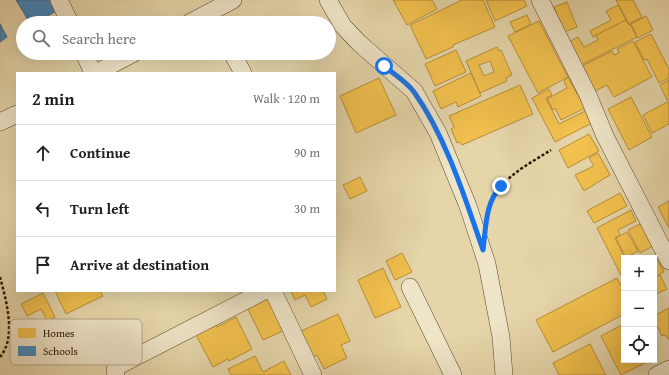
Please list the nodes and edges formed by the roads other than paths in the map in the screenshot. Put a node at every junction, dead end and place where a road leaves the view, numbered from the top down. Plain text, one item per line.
1 (59, 0) edge
2 (233, 0) edge
3 (328, 0) edge
4 (540, 0) edge
5 (67, 16) edge
6 (214, 16) edge
7 (88, 60) edge
8 (120, 60) edge
9 (236, 60) edge
10 (94, 72) edge
11 (97, 72) edge
12 (242, 72) edge
13 (16, 114) edge
14 (0, 122) edge
15 (0, 126) edge
16 (16, 128) edge
17 (669, 261) edge
18 (410, 286) dead end
19 (262, 292) edge
20 (273, 292) edge
21 (142, 354) edge
22 (120, 365) edge
23 (669, 369) edge
24 (116, 375) edge
25 (313, 375) edge
26 (453, 375) edge
27 (504, 375) edge
28 (657, 375) edge

1 - 5 street
2 - 6 street
3 - 27 street
4 - 17 street
7 - 10 street
8 - 11 street
9 - 12 street
13 - 14 street
15 - 16 street
18 - 26 street
19 - 21 street
20 - 25 street
22 - 24 street
23 - 28 street

